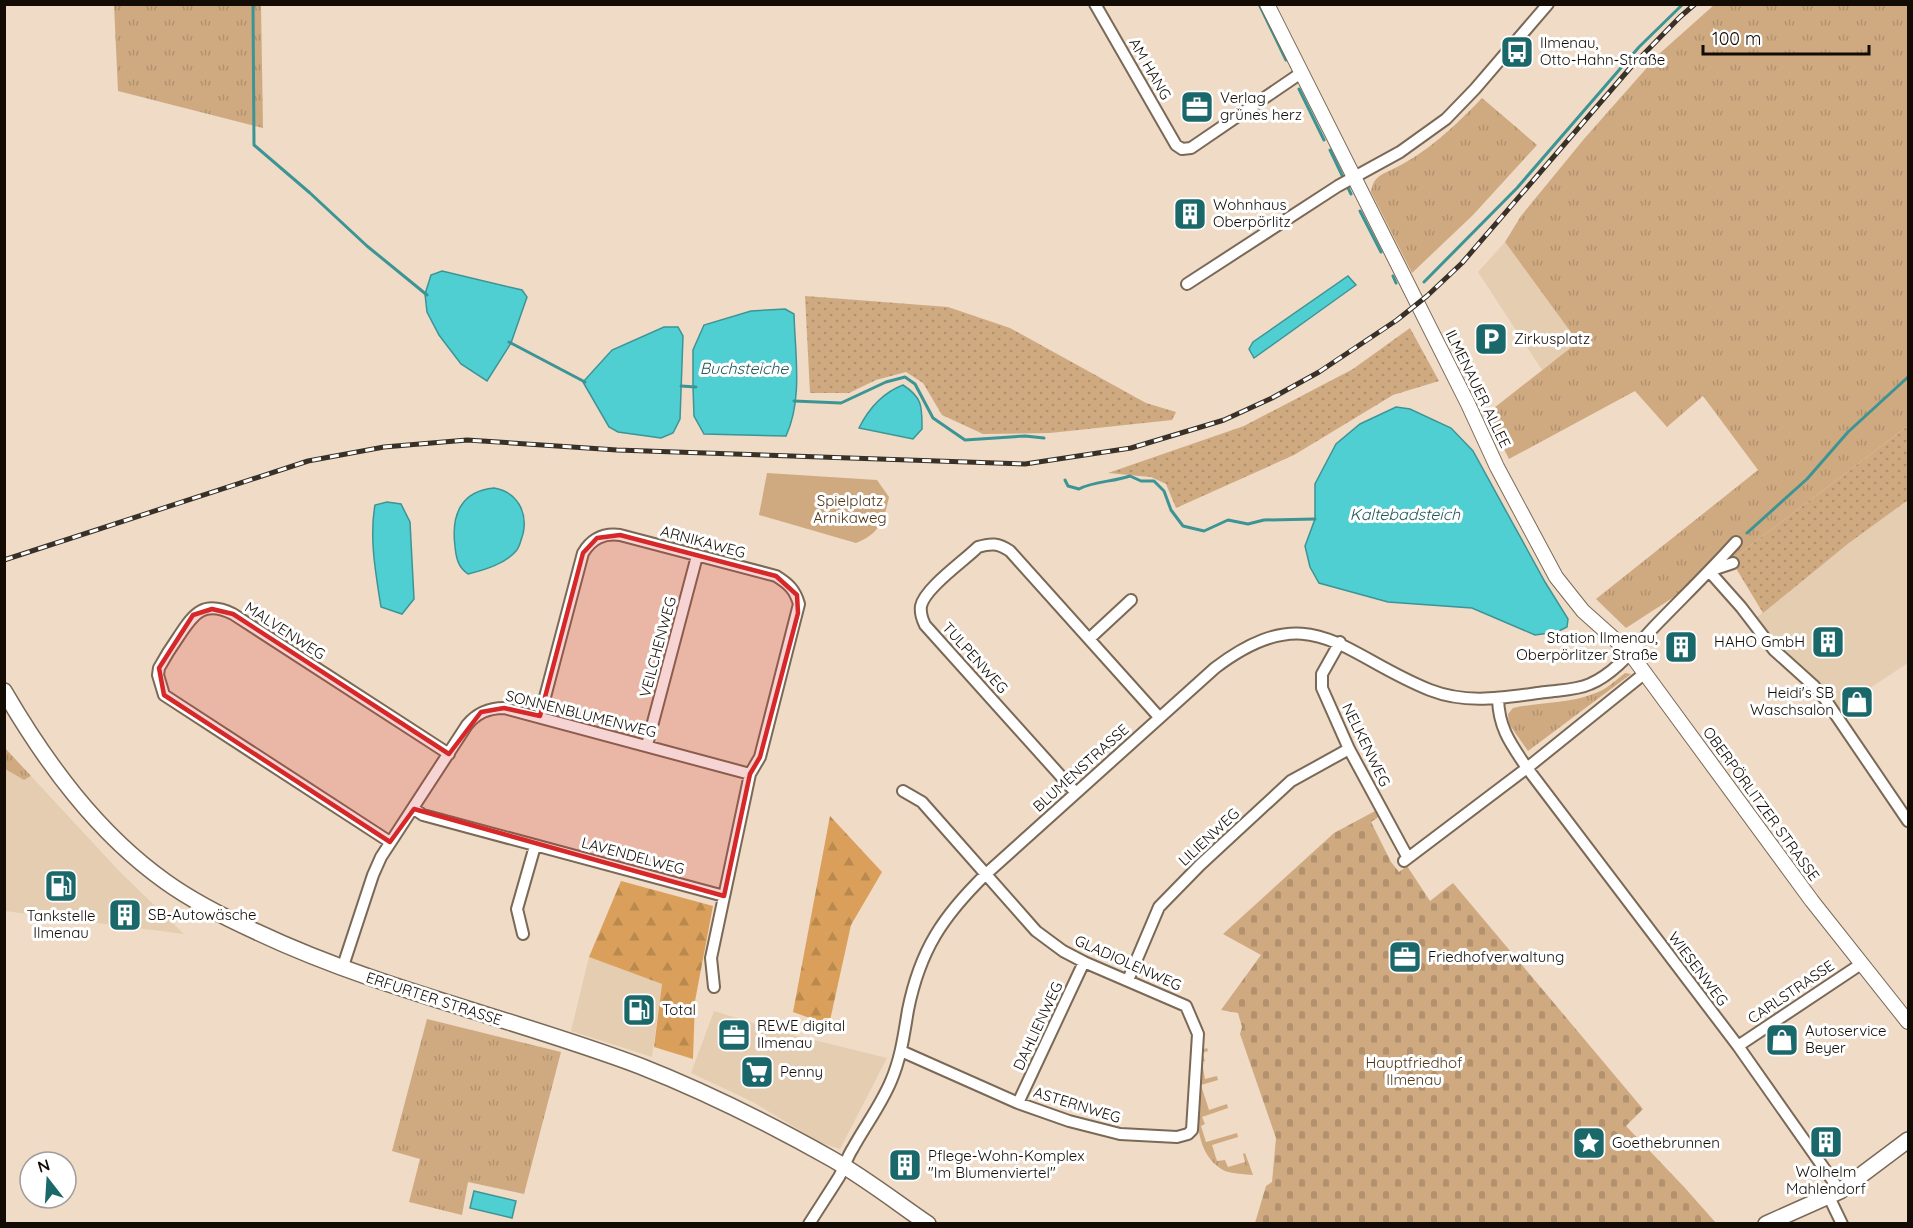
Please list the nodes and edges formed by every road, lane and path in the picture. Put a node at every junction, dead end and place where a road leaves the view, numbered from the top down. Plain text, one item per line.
1 (1095, 4) edge
2 (1267, 4) edge
3 (1548, 4) edge
4 (1301, 73) junction
5 (1353, 177) junction
6 (1187, 285) dead end
7 (1736, 542) dead end
8 (697, 556) junction
9 (1733, 562) dead end
10 (1709, 571) junction
11 (1131, 600) dead end
12 (1583, 610) joint
13 (1089, 639) junction
14 (1340, 642) junction
15 (1630, 653) junction
16 (1645, 673) junction
17 (4, 691) edge
18 (1498, 699) junction
19 (11, 713) edge
20 (540, 717) junction
21 (1159, 717) junction
22 (647, 745) junction
23 (1349, 749) junction
24 (449, 754) junction
25 (1527, 768) junction
26 (750, 774) junction
27 (903, 791) dead end
28 (1076, 793) junction
29 (414, 809) junction
30 (1906, 813) edge
31 (390, 842) junction
32 (535, 846) junction
33 (986, 874) junction
34 (724, 896) junction
35 (523, 934) dead end
36 (1084, 962) junction
37 (1861, 964) junction
38 (342, 969) junction
39 (1128, 980) junction
40 (714, 987) dead end
41 (1908, 1022) edge
42 (1198, 1034) joint
43 (1738, 1046) junction
44 (902, 1051) junction
45 (1018, 1103) junction
46 (1908, 1140) edge
47 (844, 1167) junction
48 (1835, 1194) junction
49 (809, 1224) edge
50 (928, 1224) edge
51 (1766, 1224) edge
52 (1842, 1224) edge

1 - 4 street, AM HANG
2 - 4 street, ILMENAUER ALLEE
3 - 5 street
4 - 5 street, ILMENAUER ALLEE
5 - 6 street
5 - 12 street, ILMENAUER ALLEE
7 - 10 street, BLUMENSTRASSE
8 - 20 street, ARNIKAWEG
8 - 22 street, VEILCHENWEG
8 - 26 street, ARNIKAWEG
9 - 10 street
10 - 15 street, BLUMENSTRASSE
10 - 30 street
11 - 13 street
12 - 15 street, OBERPÖRLITZER STRASSE
13 - 21 street, TULPENWEG
13 - 28 street, TULPENWEG
14 - 18 street, BLUMENSTRASSE
14 - 21 street, BLUMENSTRASSE
14 - 23 street, NELKENWEG
15 - 16 street, OBERPÖRLITZER STRASSE
15 - 18 street, BLUMENSTRASSE
16 - 25 street
16 - 37 street, OBERPÖRLITZER STRASSE
17 - 19 main road, ERFURTER STRASSE
18 - 25 street
19 - 38 main road, ERFURTER STRASSE
20 - 22 street, SONNENBLUMENWEG
20 - 24 street, SONNENBLUMENWEG
21 - 28 street, BLUMENSTRASSE
22 - 26 street, SONNENBLUMENWEG
23 - 25 street, NELKENWEG
23 - 39 street, LILIENWEG
24 - 29 street, SONNENBLUMENWEG
24 - 31 street, MALVENWEG
25 - 43 street, WIESENWEG
26 - 34 street
27 - 33 street, GLADIOLENWEG
28 - 33 street, BLUMENSTRASSE
29 - 31 street, SONNENBLUMENWEG
29 - 32 street, LAVENDELWEG
31 - 38 street, SONNENBLUMENWEG
32 - 34 street, LAVENDELWEG
32 - 35 street
33 - 36 street, GLADIOLENWEG
33 - 44 street, BLUMENSTRASSE
34 - 40 street
36 - 39 street, GLADIOLENWEG
36 - 45 street, DAHLIENWEG
37 - 41 street, OBERPÖRLITZER STRASSE
37 - 43 street, CARLSTRASSE
38 - 47 main road, ERFURTER STRASSE
39 - 42 street, GLADIOLENWEG
42 - 45 street, ASTERNWEG
43 - 48 street, WIESENWEG
44 - 45 street, ASTERNWEG
44 - 47 street, BLUMENSTRASSE
46 - 48 main road
47 - 49 street, BLUMENSTRASSE
47 - 50 main road, ERFURTER STRASSE
48 - 51 main road
48 - 52 street, WIESENWEG

